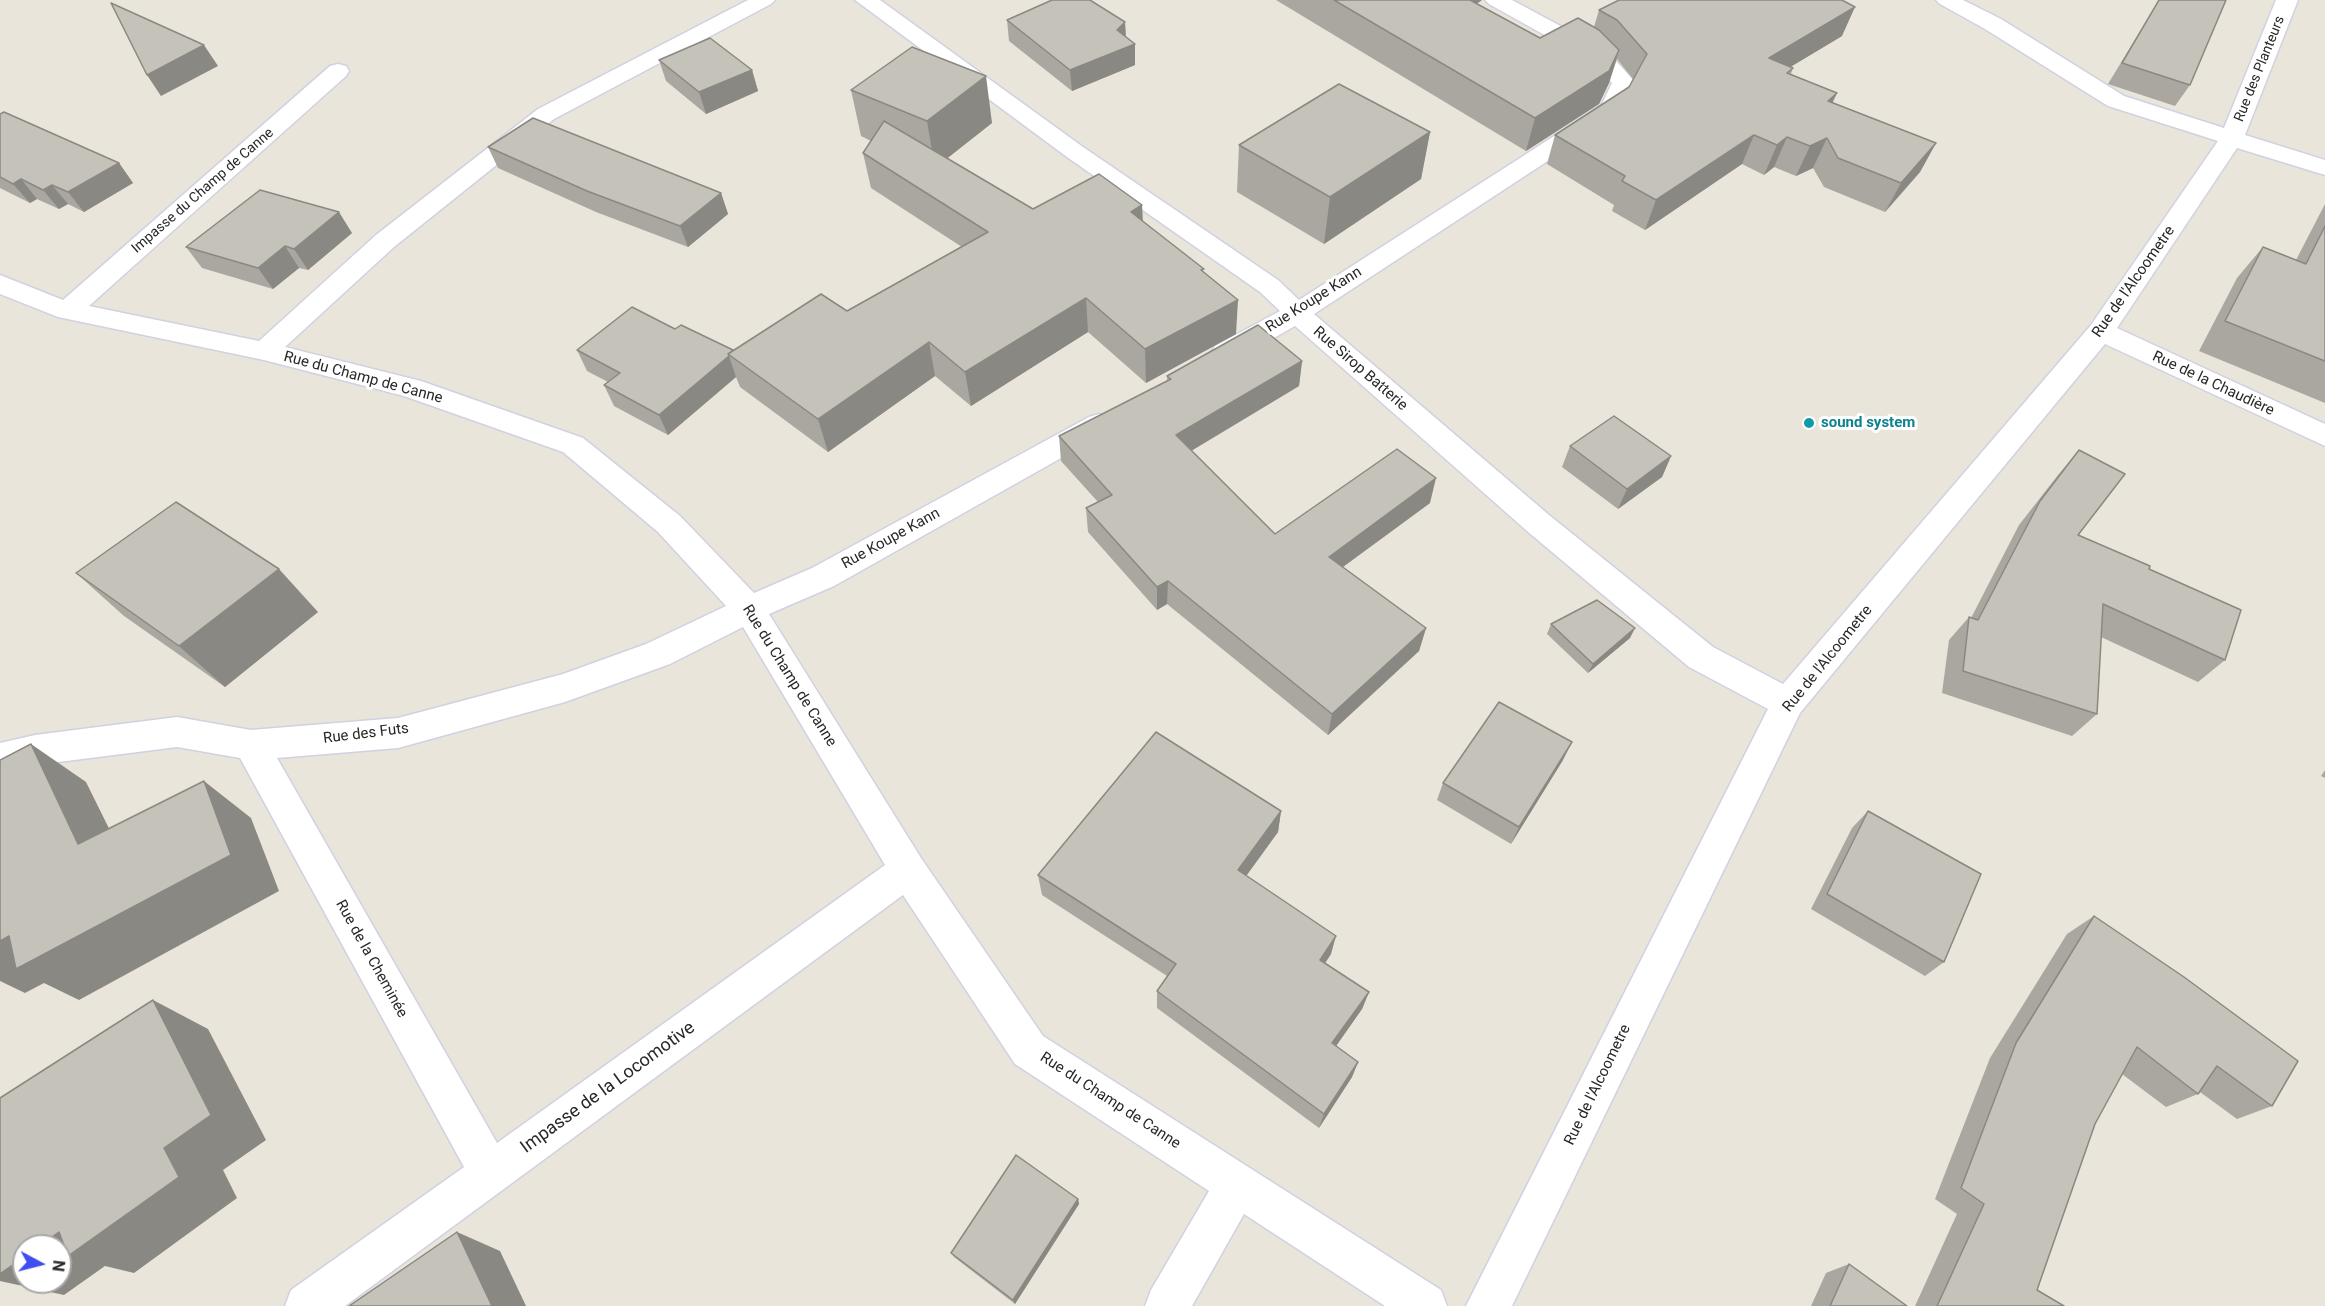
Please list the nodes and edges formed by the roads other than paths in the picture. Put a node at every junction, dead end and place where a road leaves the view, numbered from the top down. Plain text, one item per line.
1 (764, 0) edge
2 (866, 0) edge
3 (1496, 0) edge
4 (1947, 0) edge
5 (2287, 0) edge
6 (338, 72) dead end
7 (2232, 138) junction
8 (2325, 168) edge
9 (0, 284) edge
10 (67, 311) junction
11 (1296, 314) junction
12 (2101, 331) junction
13 (264, 351) junction
14 (1204, 365) edge
15 (1121, 411) edge
16 (2325, 436) edge
17 (749, 609) junction
18 (1788, 703) junction
19 (251, 745) junction
20 (0, 758) edge
21 (908, 870) junction
22 (491, 1174) junction
23 (1237, 1184) junction
24 (307, 1306) edge
25 (1167, 1306) edge
26 (1425, 1306) edge
27 (1488, 1306) edge

1 - 13 street
2 - 11 street, Rue Sirop Batterie
3 - 11 street, Rue Koupe Kann
4 - 7 street
5 - 7 street, Rue des Planteurs
6 - 10 street, Impasse du Champ de Canne
7 - 8 street
7 - 12 street, Rue de l'Alcoometre
9 - 10 street, Rue du Champ de Canne
10 - 13 street, Rue du Champ de Canne
11 - 14 street, Rue Koupe Kann
11 - 18 street, Rue Sirop Batterie
12 - 16 street, Rue de la Chaudière
12 - 18 street, Rue de l'Alcoometre
13 - 17 street, Rue du Champ de Canne
15 - 17 street, Rue Koupe Kann
17 - 19 street, Rue des Futs
17 - 21 street, Rue du Champ de Canne
18 - 27 street, Rue de l'Alcoometre
19 - 20 street, Rue des Futs
19 - 22 street, Rue de la Cheminée
21 - 22 street, Impasse de la Locomotive
21 - 23 street, Rue du Champ de Canne
22 - 24 street, Impasse de la Locomotive
23 - 25 street
23 - 26 street, Rue du Champ de Canne

